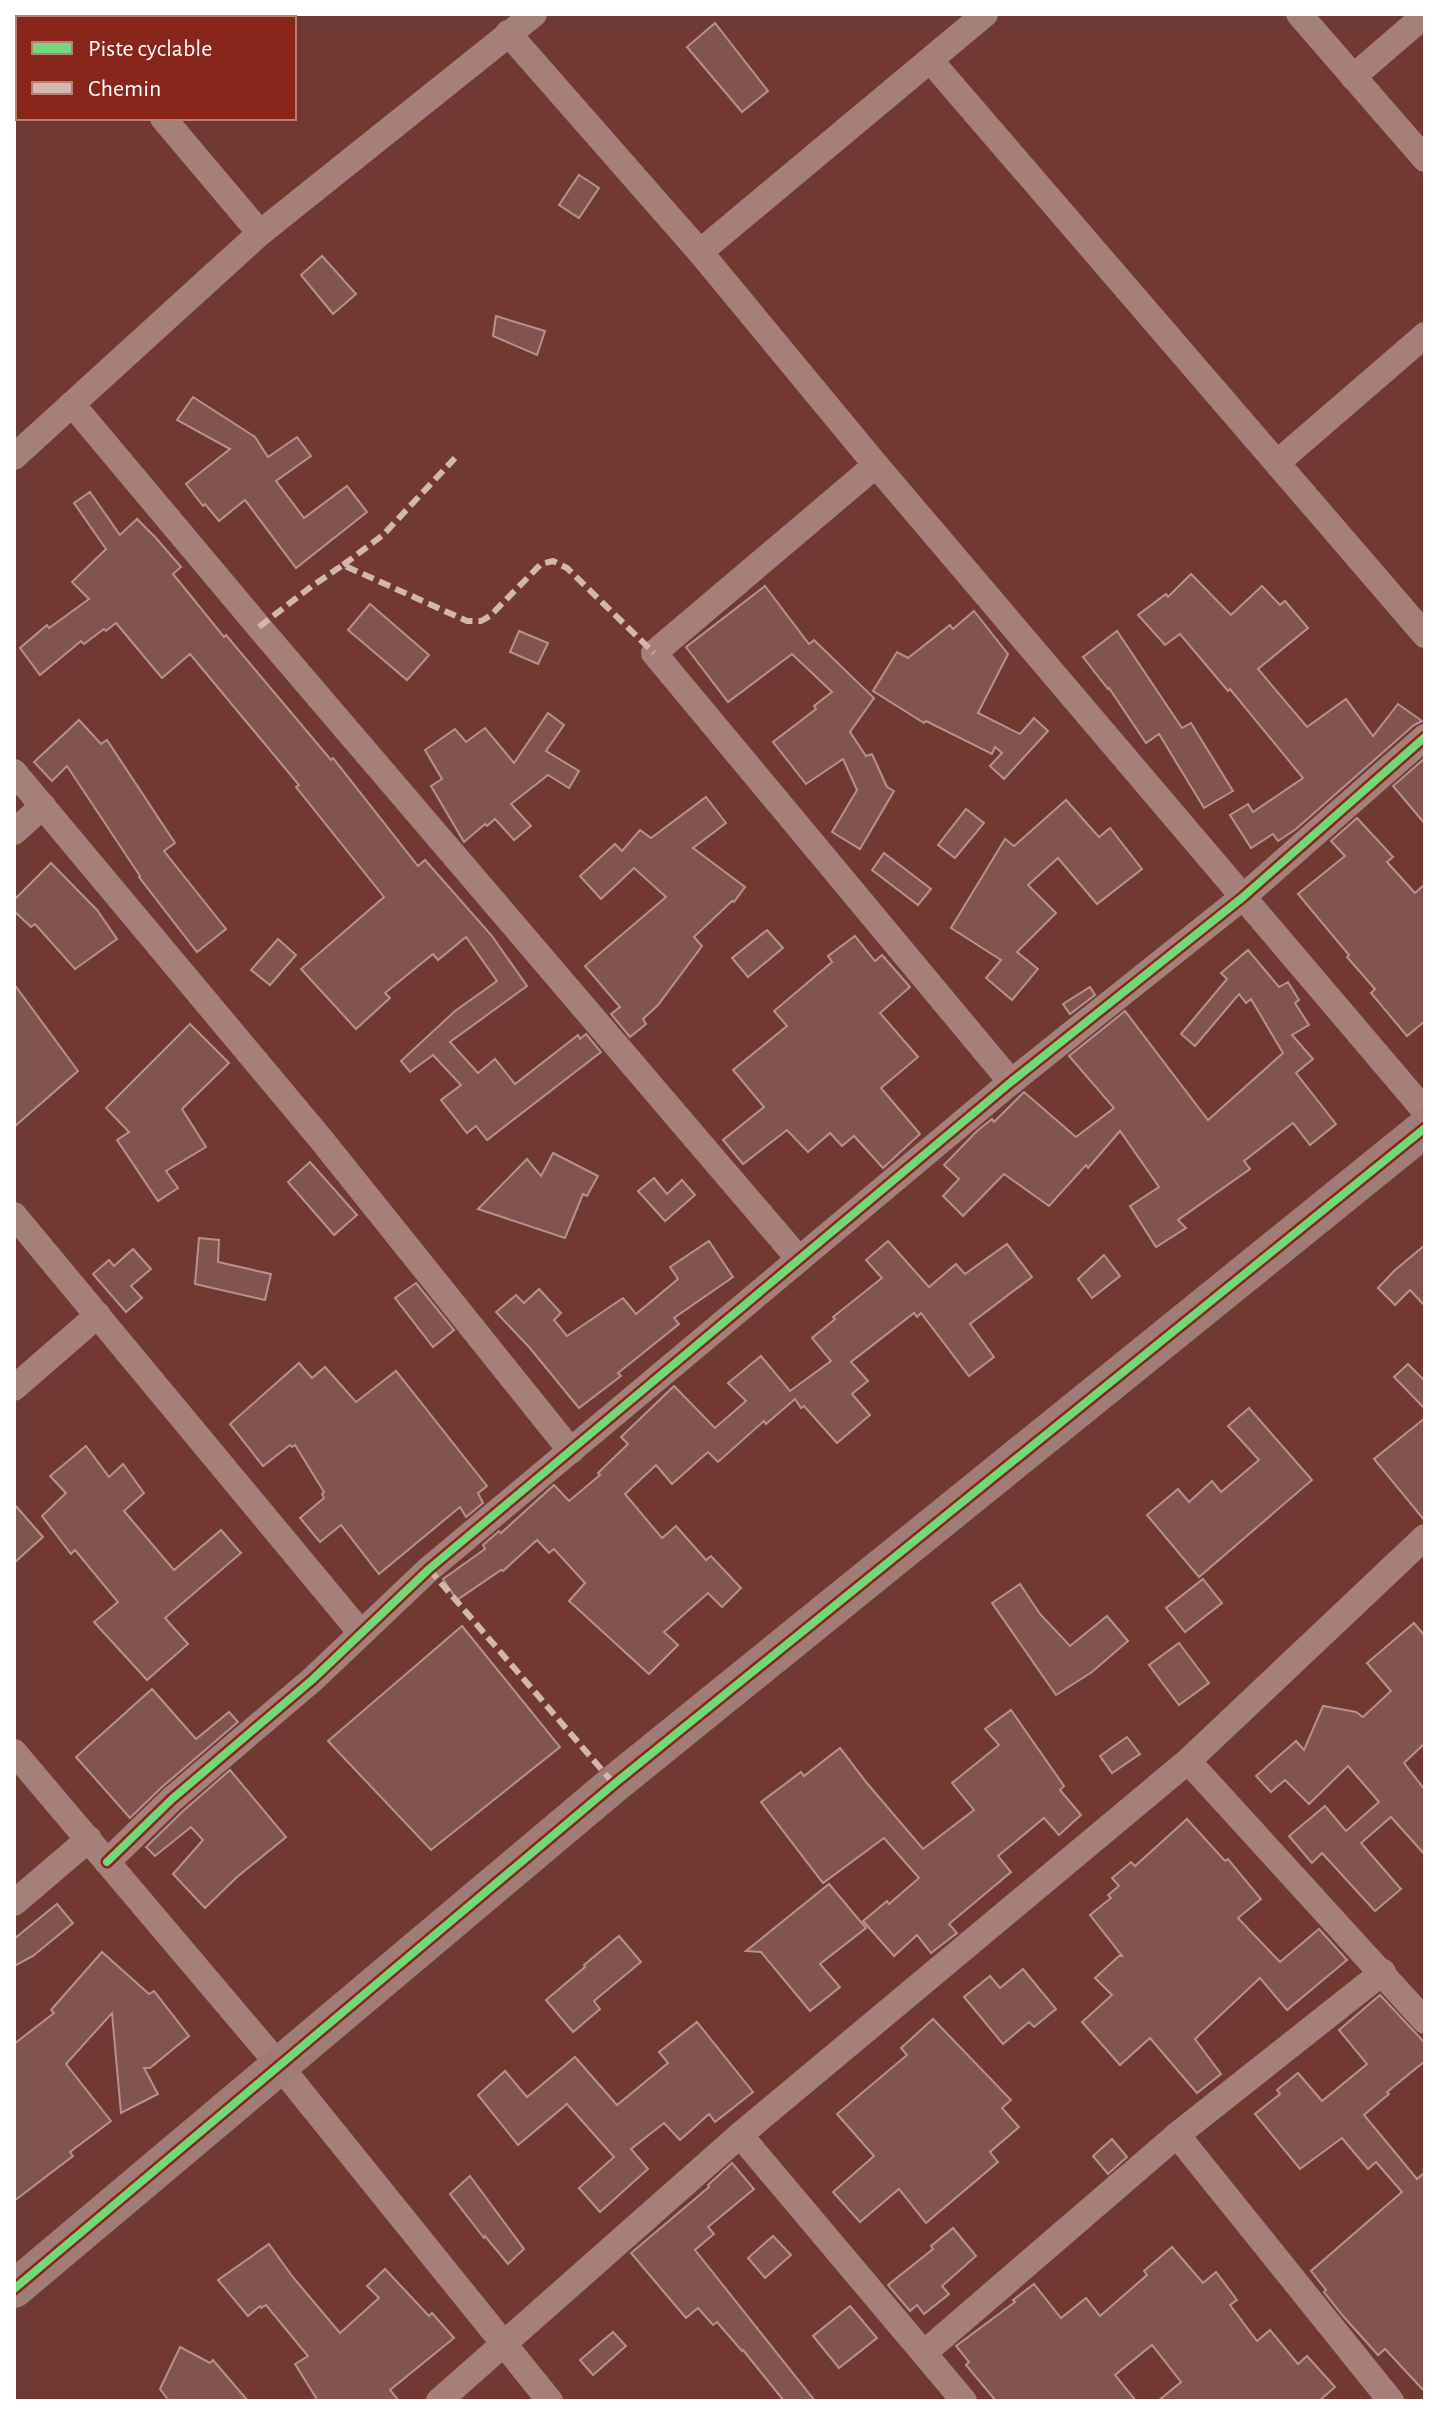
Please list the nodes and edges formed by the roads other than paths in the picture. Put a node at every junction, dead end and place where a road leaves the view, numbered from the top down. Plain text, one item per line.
1 (534, 14) edge
2 (985, 14) edge
3 (1299, 14) edge
4 (1425, 15) edge
5 (508, 33) junction
6 (930, 60) junction
7 (1353, 77) junction
8 (165, 120) edge
9 (1425, 159) edge
10 (260, 233) junction
11 (700, 252) junction
12 (1425, 335) edge
13 (72, 404) junction
14 (14, 457) edge
15 (1278, 462) junction
16 (876, 465) junction
17 (1425, 635) edge
18 (1425, 737) edge
19 (14, 772) edge
20 (43, 806) junction
21 (14, 832) edge
22 (1243, 897) junction
23 (1011, 1082) junction
24 (1425, 1111) edge
25 (1425, 1128) edge
26 (14, 1215) edge
27 (798, 1258) junction
28 (98, 1315) junction
29 (14, 1388) edge
30 (571, 1451) junction
31 (1421, 1549) edge
32 (361, 1633) junction
33 (14, 1752) edge
34 (1188, 1761) junction
35 (89, 1839) junction
36 (107, 1862) junction
37 (14, 1903) edge
38 (1383, 1972) junction
39 (1425, 2021) edge
40 (279, 2065) junction
41 (740, 2135) junction
42 (1177, 2135) junction
43 (14, 2289) edge
44 (502, 2344) junction
45 (924, 2353) junction
46 (439, 2401) edge
47 (550, 2401) edge
48 (964, 2401) edge
49 (1391, 2401) edge

1 - 5 street
2 - 6 street
3 - 7 street
4 - 7 street
5 - 10 street
5 - 11 street
6 - 11 street
6 - 15 street
7 - 9 street
8 - 10 street
10 - 13 street
11 - 16 street
12 - 15 street
13 - 14 street
13 - 27 street
15 - 17 street
16 - 22 street
16 - 23 street
18 - 22 street
19 - 20 street
20 - 21 street
20 - 30 street
22 - 23 street
22 - 24 street
23 - 27 street
25 - 40 street
26 - 28 street
27 - 30 street
28 - 29 street
28 - 32 street
30 - 32 street
31 - 34 street
32 - 36 street
33 - 35 street
34 - 38 street
34 - 41 street
35 - 36 street
35 - 37 street
36 - 40 street
38 - 39 street
38 - 42 street
40 - 43 street
40 - 44 street
41 - 44 street
41 - 45 street
42 - 45 street
42 - 49 street
44 - 46 street
44 - 47 street
45 - 48 street

